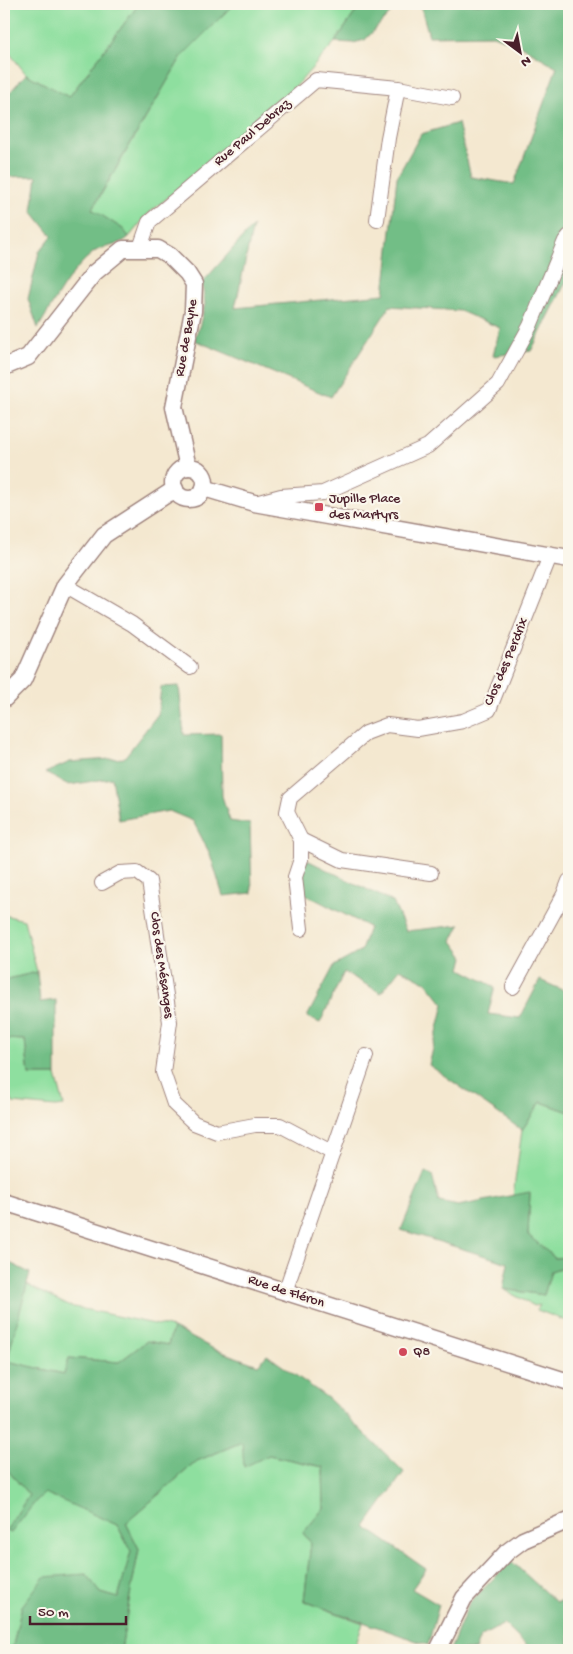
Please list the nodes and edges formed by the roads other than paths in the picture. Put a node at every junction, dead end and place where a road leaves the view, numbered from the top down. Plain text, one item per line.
1 (398, 88) junction
2 (452, 98) dead end
3 (377, 220) dead end
4 (569, 236) edge
5 (140, 248) junction
6 (4, 367) edge
7 (188, 467) junction
8 (204, 488) junction
9 (175, 489) junction
10 (254, 503) junction
11 (550, 556) junction
12 (569, 560) edge
13 (65, 585) junction
14 (190, 667) dead end
15 (4, 699) edge
16 (301, 840) junction
17 (431, 873) dead end
18 (569, 881) edge
19 (102, 883) dead end
20 (566, 897) edge
21 (301, 929) dead end
22 (513, 987) dead end
23 (366, 1056) dead end
24 (333, 1153) junction
25 (4, 1202) edge
26 (285, 1292) junction
27 (569, 1382) edge
28 (569, 1520) edge
29 (438, 1650) edge

1 - 2 street, Rue Paul Debraz
1 - 3 street
1 - 5 street, Rue Paul Debraz
4 - 10 street
5 - 6 street, Rue de Beyne
5 - 7 street, Rue de Beyne
7 - 8 street
7 - 9 street
8 - 9 street
8 - 10 street
9 - 13 street
10 - 11 street
11 - 12 street
11 - 16 street, Clos des Perdrix
13 - 14 street
13 - 15 street
16 - 17 street
16 - 21 street
18 - 20 street
19 - 24 street, Clos des Mésanges
20 - 22 street
23 - 24 street
24 - 26 street
25 - 26 street, Rue de Fléron
26 - 27 street, Rue de Fléron
28 - 29 street

